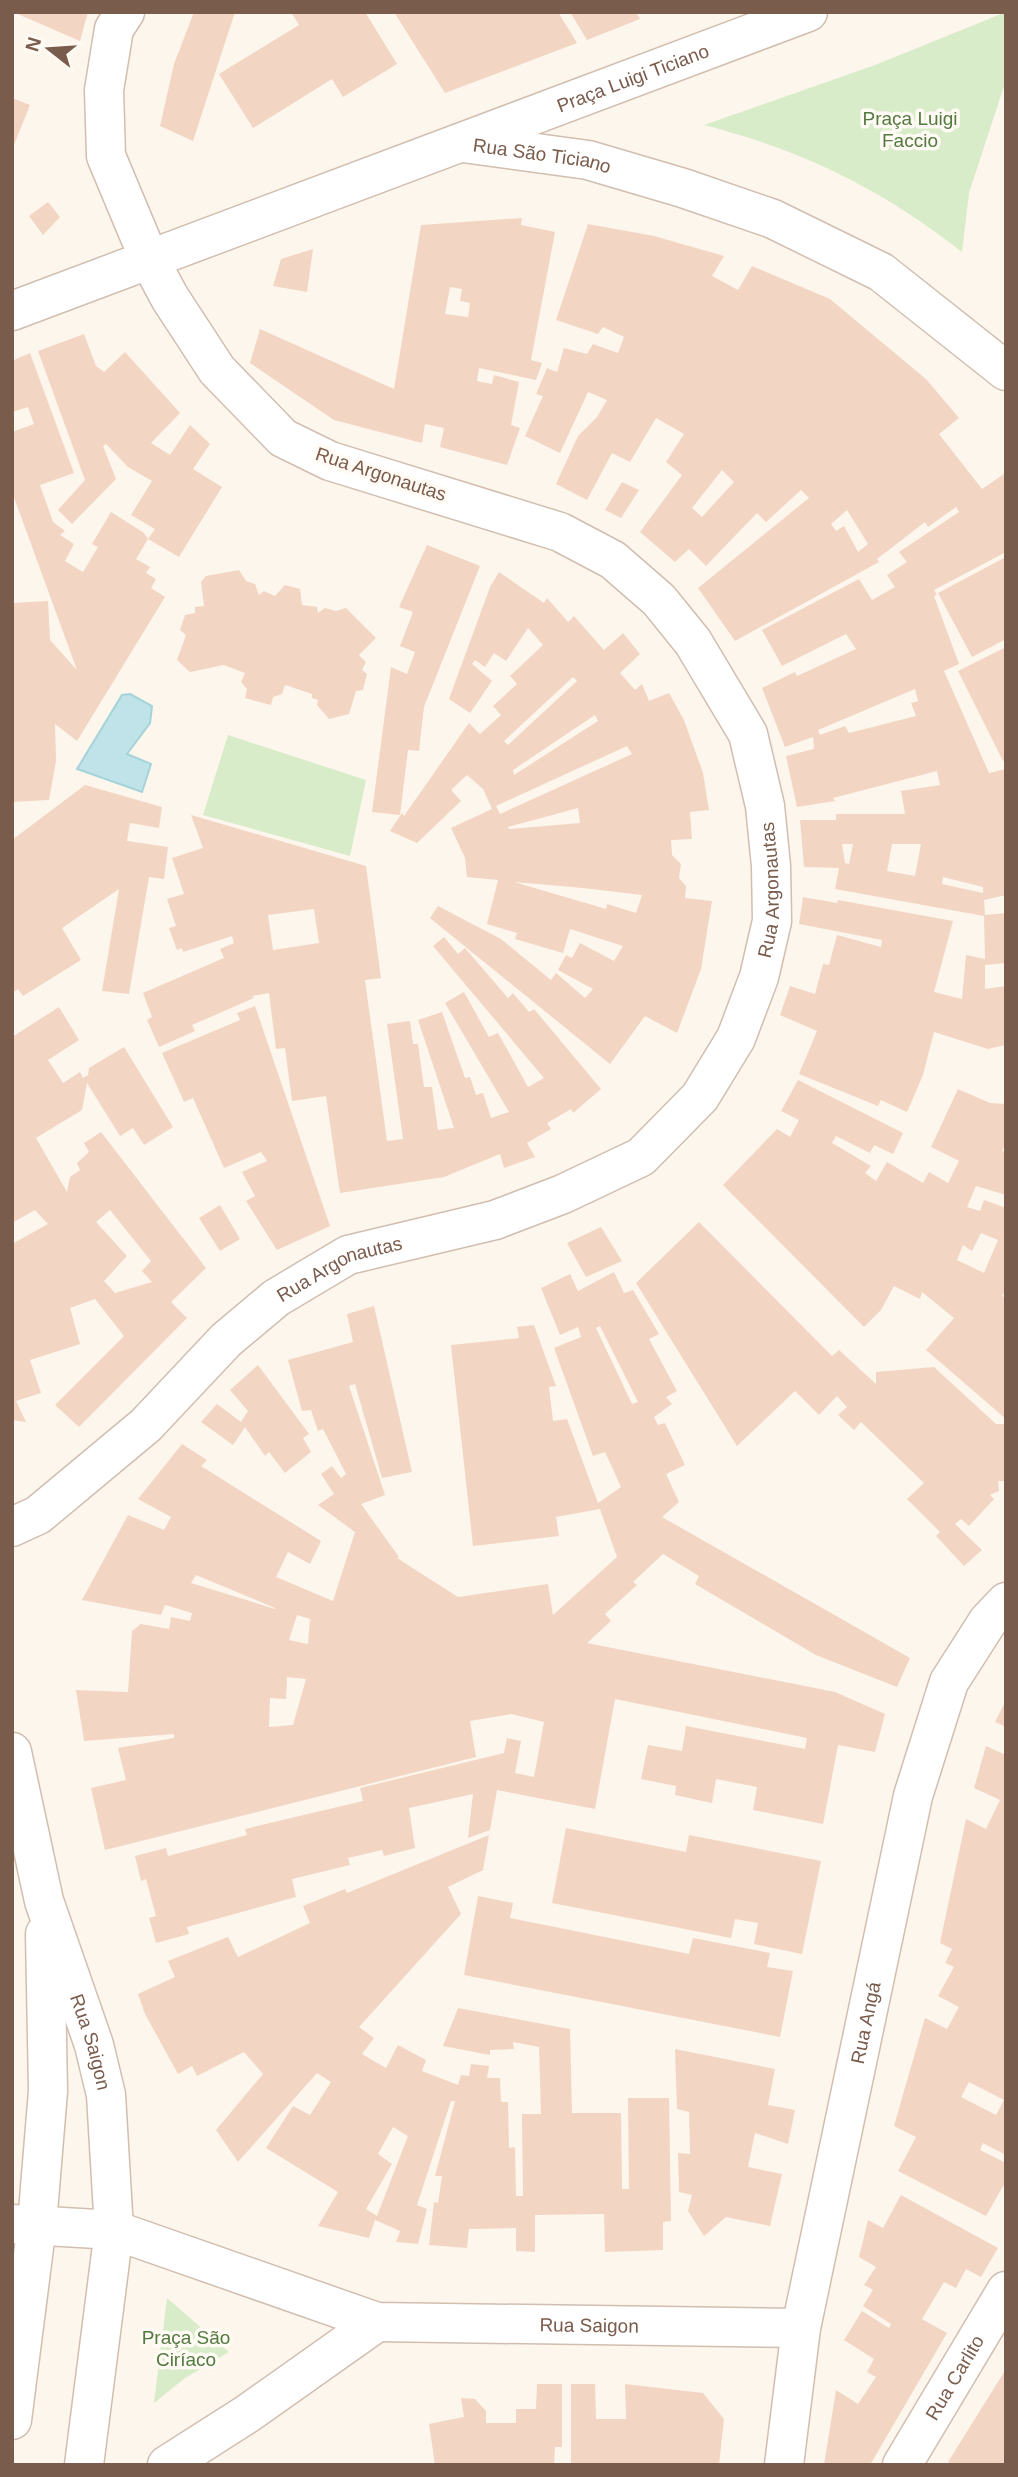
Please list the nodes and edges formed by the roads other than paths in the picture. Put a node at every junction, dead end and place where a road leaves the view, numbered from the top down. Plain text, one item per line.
1 (125, 12) edge
2 (808, 12) edge
3 (458, 142) junction
4 (150, 261) junction
5 (12, 311) edge
6 (1006, 371) edge
7 (12, 1527) edge
8 (1006, 1602) edge
9 (12, 1752) edge
10 (44, 1901) junction
11 (25, 2224) edge
12 (114, 2230) junction
13 (1006, 2291) edge
14 (377, 2322) junction
15 (801, 2328) junction
16 (12, 2420) edge
17 (910, 2462) edge
18 (84, 2465) edge
19 (167, 2465) edge
20 (784, 2465) edge

1 - 4 street, Rua Argonautas
2 - 3 street, Praça Luigi Ticiano
3 - 4 street, Rua São Ticiano
3 - 6 street, Rua São Ticiano
4 - 5 street, Rua São Ticiano
4 - 7 street, Rua Argonautas
8 - 15 street, Rua Angá
9 - 10 street, Rua Saigon
10 - 11 street, Rua Saigon
10 - 12 street, Rua Saigon
11 - 12 street
11 - 16 street
12 - 14 street
12 - 18 street
13 - 17 street, Rua Carlito
14 - 15 street, Rua Saigon
14 - 19 street
15 - 20 street, Rua Angá

